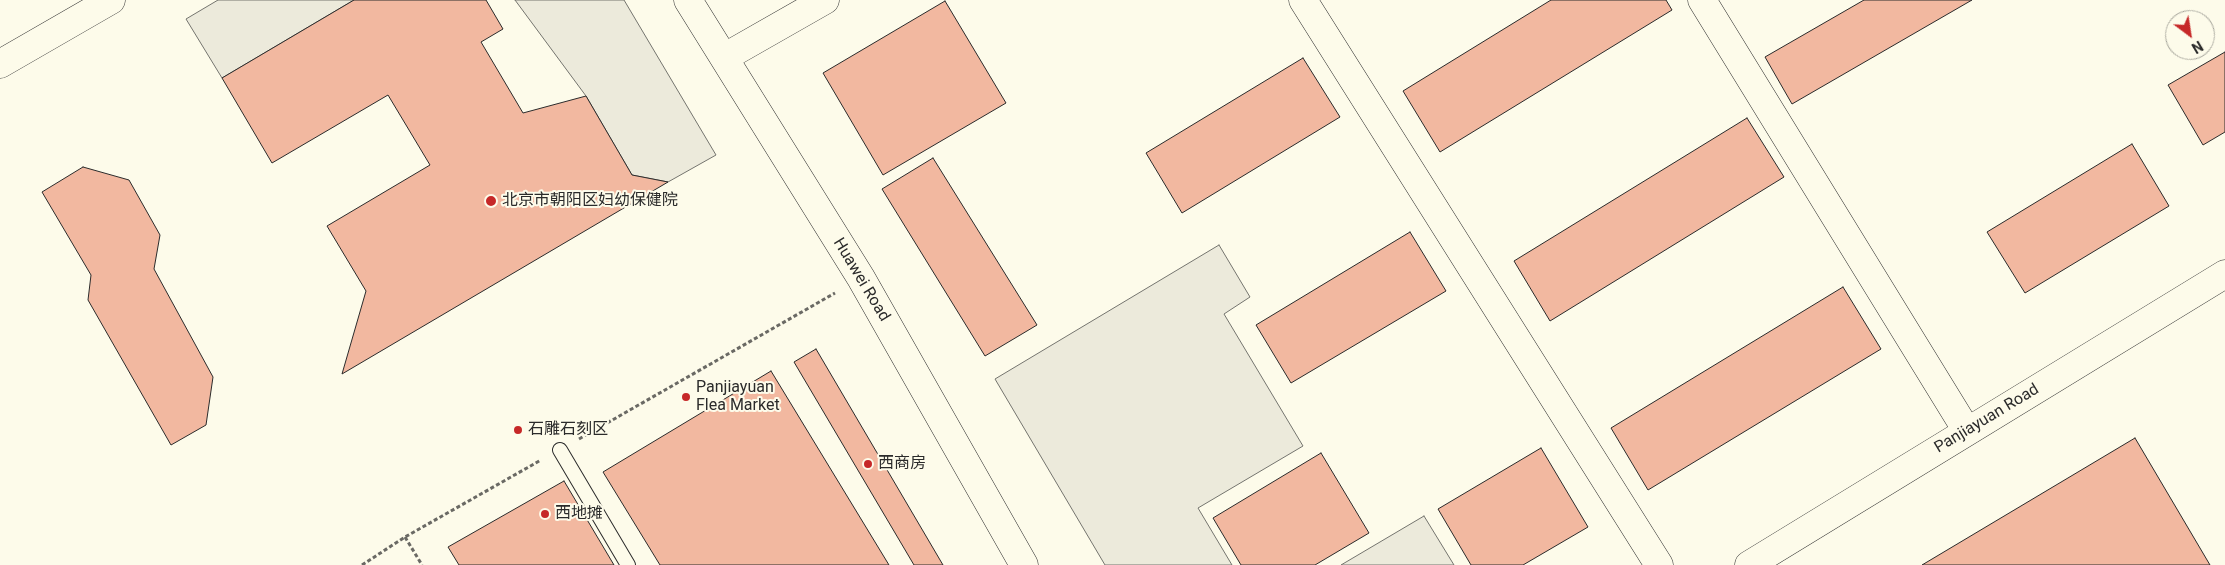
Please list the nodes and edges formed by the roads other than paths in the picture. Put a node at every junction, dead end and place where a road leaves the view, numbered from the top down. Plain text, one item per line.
1 (111, 0) edge
2 (688, 0) edge
3 (825, 0) edge
4 (1303, 0) edge
5 (1702, 0) edge
6 (725, 57) junction
7 (0, 64) edge
8 (2225, 274) edge
9 (1966, 431) junction
10 (560, 450) road end
11 (628, 565) edge
12 (1024, 565) edge
13 (1660, 565) edge
14 (1749, 565) edge

1 - 7 street
2 - 6 street, Huawei Road
3 - 6 street
4 - 13 street
5 - 9 street
6 - 12 street, Huawei Road
8 - 9 street, Panjiayuan Road
9 - 14 street, Panjiayuan Road
10 - 11 lane

